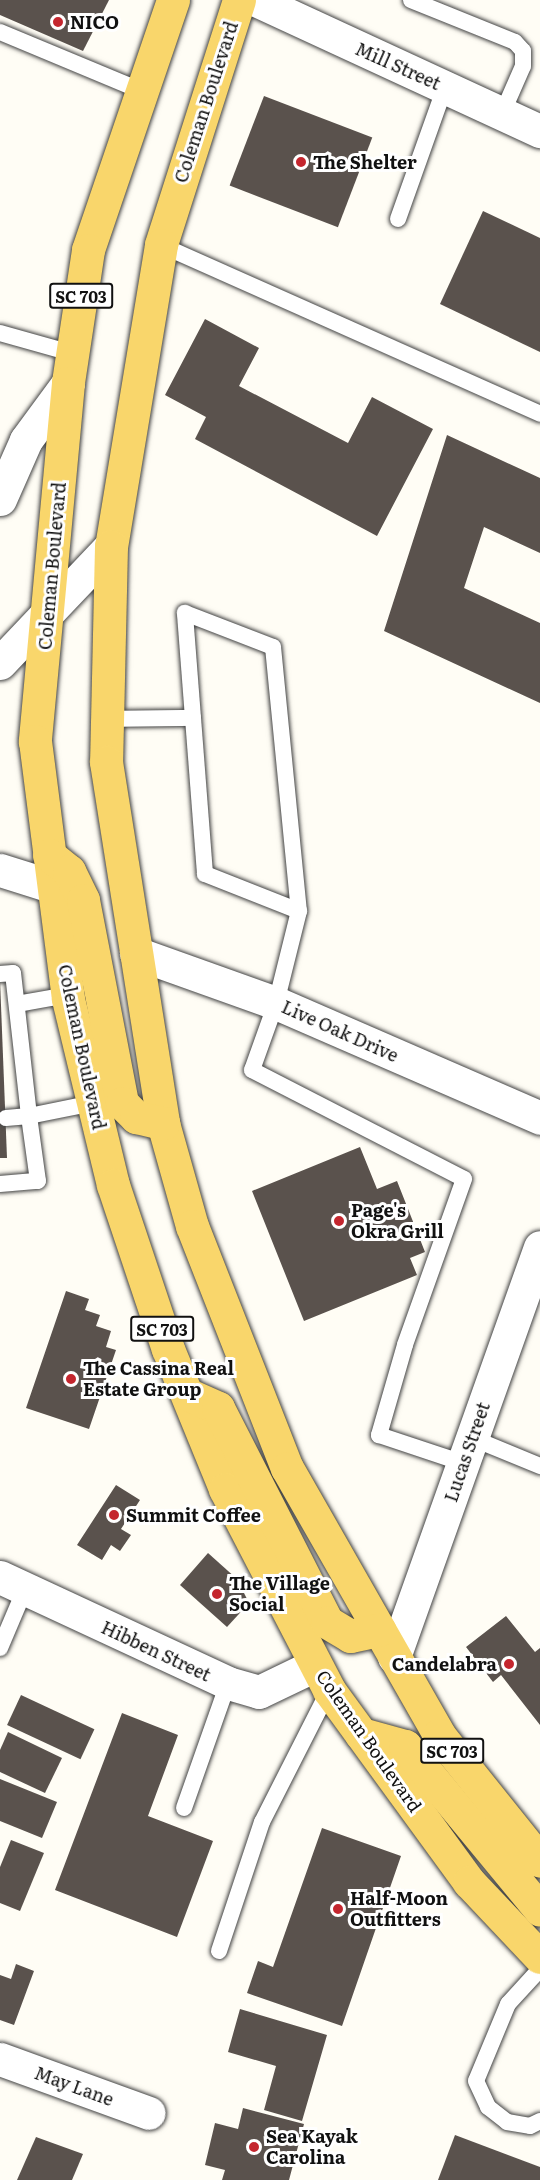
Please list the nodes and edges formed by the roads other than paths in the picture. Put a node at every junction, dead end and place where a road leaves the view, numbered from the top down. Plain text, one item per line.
1 (173, 0) edge
2 (239, 0) edge
3 (256, 0) edge
4 (411, 0) edge
5 (0, 32) edge
6 (445, 87) junction
7 (142, 91) junction
8 (502, 114) junction
9 (540, 130) edge
10 (398, 219) dead end
11 (161, 245) junction
12 (0, 333) edge
13 (70, 368) junction
14 (540, 414) edge
15 (0, 499) edge
16 (111, 546) junction
17 (50, 606) junction
18 (0, 663) edge
19 (193, 718) junction
20 (107, 719) junction
21 (50, 855) junction
22 (0, 870) edge
23 (54, 887) junction
24 (299, 911) junction
25 (136, 953) junction
26 (0, 974) edge
27 (68, 995) junction
28 (276, 1003) junction
29 (17, 1004) junction
30 (93, 1103) junction
31 (29, 1116) junction
32 (6, 1118) dead end
33 (540, 1118) edge
34 (163, 1124) junction
35 (0, 1184) edge
36 (540, 1247) edge
37 (187, 1394) junction
38 (468, 1451) junction
39 (540, 1466) edge
40 (13, 1583) edge
41 (387, 1644) junction
42 (0, 1648) edge
43 (322, 1677) junction
44 (228, 1683) junction
45 (361, 1734) junction
46 (184, 1808) dead end
47 (540, 1860) edge
48 (540, 1910) edge
49 (219, 1951) dead end
50 (540, 1957) edge
51 (540, 1970) edge
52 (0, 2059) edge
53 (149, 2113) dead end
54 (540, 2121) edge

1 - 7 main road, Coleman Boulevard / SC 703
2 - 11 main road, Coleman Boulevard / SC 703
3 - 6 street, Mill Street
4 - 8 lane
5 - 7 lane
6 - 8 street, Mill Street
6 - 10 lane
7 - 13 main road, Coleman Boulevard / SC 703
8 - 9 street, Mill Street
11 - 14 lane
11 - 16 main road, Coleman Boulevard / SC 703
12 - 13 lane
13 - 15 street
13 - 17 main road, Coleman Boulevard / SC 703
16 - 17 street
16 - 20 main road, Coleman Boulevard / SC 703
17 - 18 street
17 - 21 main road, Coleman Boulevard / SC 703
19 - 20 lane
19 - 24 lane
19 - 24 lane
20 - 25 main road, Coleman Boulevard / SC 703
21 - 23 main road, Coleman Boulevard / SC 703
21 - 34 main road
22 - 23 street
23 - 27 main road, Coleman Boulevard / SC 703
24 - 28 lane
25 - 28 street, Live Oak Drive
25 - 34 main road, Coleman Boulevard / SC 703
26 - 29 lane
27 - 29 lane
27 - 30 main road, Coleman Boulevard / SC 703
28 - 33 street, Live Oak Drive
28 - 38 lane
29 - 31 lane
30 - 31 lane
30 - 37 main road, Coleman Boulevard / SC 703
31 - 32 lane
31 - 35 lane
34 - 41 main road, Coleman Boulevard / SC 703
36 - 38 street, Lucas Street
37 - 41 main road
37 - 43 main road, Coleman Boulevard / SC 703
38 - 39 lane
38 - 41 street, Lucas Street
40 - 42 lane
40 - 44 street, Hibben Street
41 - 47 main road, Coleman Boulevard / SC 703
43 - 44 street, Hibben Street
43 - 45 main road, Coleman Boulevard / SC 703
43 - 49 lane
44 - 46 lane
45 - 48 main road
45 - 50 main road, Coleman Boulevard / SC 703
51 - 54 lane
52 - 53 street, May Lane

